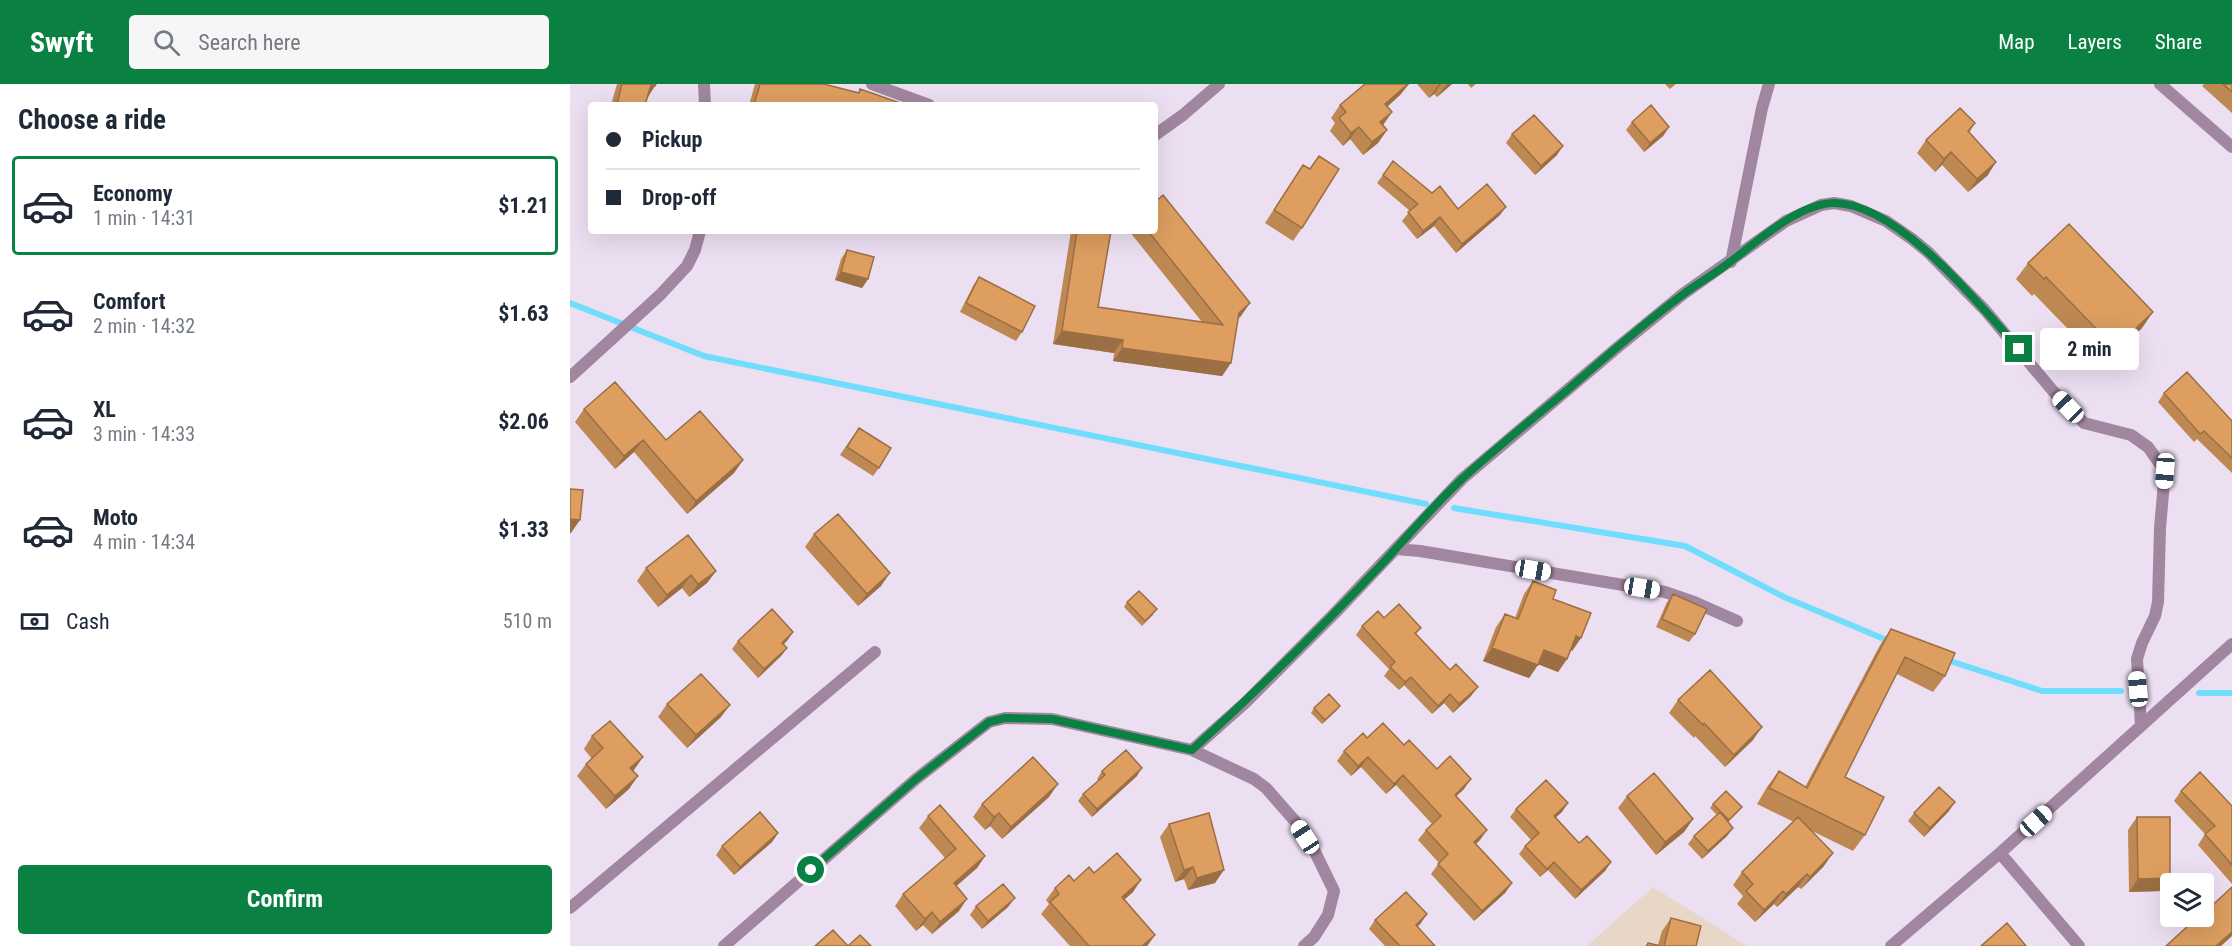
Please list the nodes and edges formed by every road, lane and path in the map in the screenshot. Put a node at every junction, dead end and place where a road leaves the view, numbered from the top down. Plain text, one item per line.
1 (704, 84) edge
2 (872, 84) edge
3 (1219, 84) edge
4 (1769, 84) edge
5 (2160, 84) edge
6 (705, 102) edge
7 (921, 102) edge
8 (1158, 133) edge
9 (2232, 147) edge
10 (699, 234) edge
11 (1731, 262) junction
12 (570, 377) edge
13 (1396, 549) junction
14 (1737, 621) dead end
15 (2232, 644) edge
16 (875, 652) dead end
17 (2141, 726) junction
18 (1192, 750) junction
19 (2000, 853) junction
20 (570, 908) edge
21 (724, 946) edge
22 (1305, 946) edge
23 (1891, 946) edge
24 (2079, 946) edge

1 - 6 street
2 - 7 street
3 - 8 street
4 - 11 street
5 - 9 street
10 - 12 street
11 - 13 street
11 - 17 street
13 - 14 street
13 - 18 street
15 - 17 street
16 - 20 street
17 - 19 street
18 - 21 street
18 - 22 street
19 - 23 street
19 - 24 street

